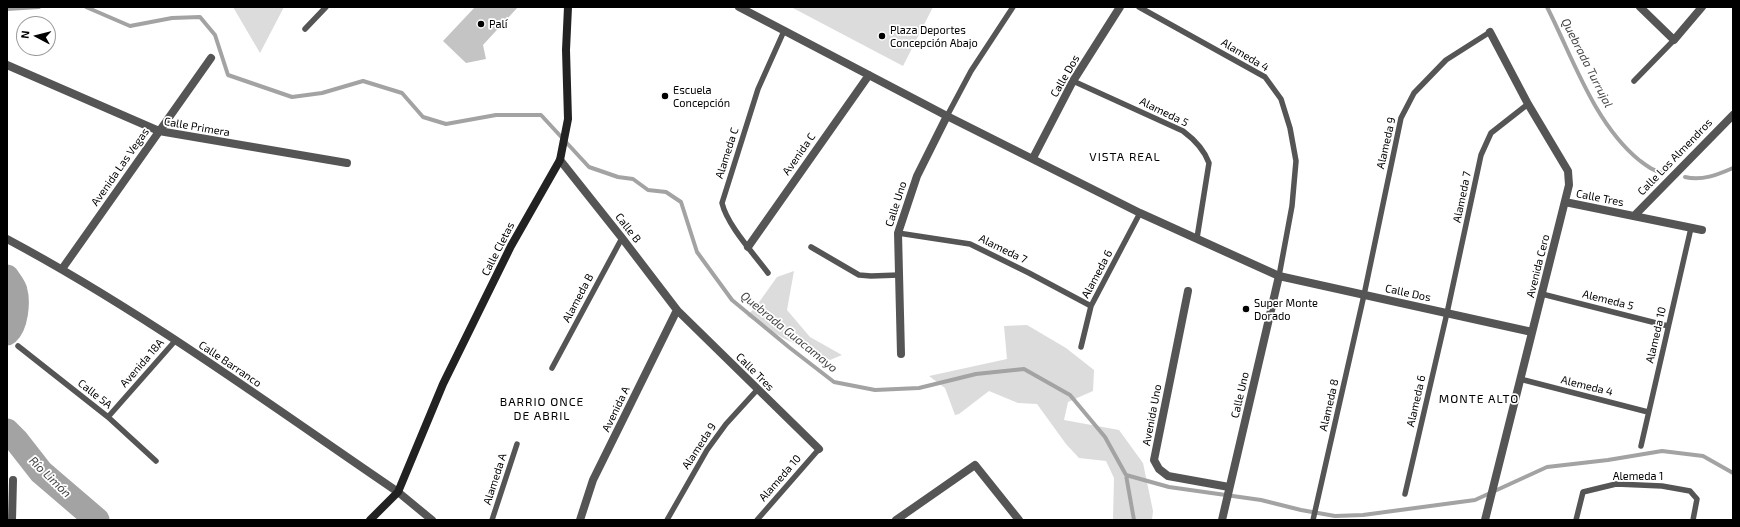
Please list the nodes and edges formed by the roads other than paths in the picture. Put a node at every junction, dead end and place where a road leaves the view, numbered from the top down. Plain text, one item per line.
1 (326, 7) edge
2 (568, 7) edge
3 (739, 7) edge
4 (1013, 7) edge
5 (1120, 7) edge
6 (1140, 7) edge
7 (1640, 7) edge
8 (1702, 7) edge
9 (305, 29) dead end
10 (784, 31) junction
11 (1490, 32) joint
12 (1674, 40) junction
13 (211, 58) dead end
14 (7, 65) edge
15 (869, 75) junction
16 (1073, 81) junction
17 (1634, 81) dead end
18 (1528, 104) junction
19 (1733, 114) edge
20 (947, 116) junction
21 (158, 131) junction
22 (1033, 158) junction
23 (560, 160) junction
24 (347, 164) dead end
25 (1565, 202) junction
26 (1140, 213) junction
27 (1634, 216) junction
28 (1691, 228) junction
29 (1702, 230) dead end
30 (898, 233) junction
31 (622, 238) junction
32 (1197, 238) junction
33 (7, 239) edge
34 (748, 247) junction
35 (811, 247) dead end
36 (62, 269) junction
37 (768, 273) dead end
38 (899, 275) junction
39 (1279, 276) junction
40 (1188, 291) dead end
41 (1542, 294) junction
42 (1364, 295) junction
43 (1091, 306) junction
44 (677, 310) junction
45 (1447, 313) junction
46 (1668, 326) junction
47 (1532, 332) junction
48 (175, 340) junction
49 (18, 346) dead end
50 (1081, 347) dead end
51 (901, 354) dead end
52 (552, 368) dead end
53 (1520, 379) junction
54 (757, 390) junction
55 (1648, 412) junction
56 (108, 417) junction
57 (516, 444) dead end
58 (1641, 446) dead end
59 (819, 449) joint
60 (156, 461) dead end
61 (13, 480) dead end
62 (1229, 488) junction
63 (398, 492) junction
64 (1405, 494) dead end
65 (12, 520) edge
66 (370, 520) edge
67 (432, 520) edge
68 (492, 520) edge
69 (580, 520) edge
70 (667, 520) edge
71 (757, 520) edge
72 (896, 520) edge
73 (1019, 520) edge
74 (1222, 520) edge
75 (1313, 520) edge
76 (1485, 520) edge
77 (1576, 520) edge
78 (1693, 520) edge

1 - 9 lane
2 - 23 street, Calle Cletas
3 - 10 street, Calle Dos
4 - 20 lane
5 - 16 street, Calle Dos
6 - 39 lane, Alameda 4
7 - 12 street
8 - 12 street
10 - 15 street, Calle Dos
10 - 34 lane, Alameda C
11 - 18 street, Avenida Cero
11 - 42 lane, Alameda 9
12 - 17 lane
13 - 21 street, Avenida Las Vegas
14 - 21 street, Calle Primera
15 - 20 street, Calle Dos
15 - 34 street, Avenida C
16 - 22 street, Calle Dos
16 - 32 lane, Alameda 5
18 - 25 street, Avenida Cero
18 - 45 lane, Alameda 7
19 - 27 street, Calle Los Almendros
20 - 22 street, Calle Dos
20 - 30 street, Calle Uno
21 - 24 street, Calle Primera
21 - 36 street, Avenida Las Vegas
22 - 26 street, Calle Dos
23 - 31 street, Calle B
23 - 63 street, Calle Cletas
25 - 27 street, Calle Tres
25 - 41 street, Avenida Cero
26 - 32 street, Calle Dos
26 - 43 lane, Alameda 6
27 - 28 street, Calle Tres
28 - 29 street, Calle Tres
28 - 46 lane, Alameda 10
30 - 38 street, Calle Uno
30 - 43 lane, Alameda 7
31 - 44 street, Calle B
31 - 52 lane, Alameda B
32 - 39 street, Calle Dos
33 - 36 street, Calle Barranco
34 - 37 lane, Alameda C
35 - 38 lane
36 - 48 street, Calle Barranco
38 - 51 street, Calle Uno
39 - 42 street, Calle Dos
39 - 62 street, Calle Uno
40 - 62 street, Avenida Uno
41 - 46 lane, Alemeda 5
41 - 47 street, Avenida Cero
42 - 45 street, Calle Dos
42 - 75 lane, Alameda 8
43 - 50 lane, Alameda 6
44 - 54 street, Calle Tres
44 - 69 street, Avenida A
45 - 47 street, Calle Dos
45 - 64 lane, Alameda 6
46 - 55 lane, Alameda 10
47 - 53 street, Avenida Cero
48 - 56 lane, Avenida 18A
48 - 63 street, Calle Barranco
49 - 56 lane, Calle 5A
53 - 55 lane, Alemeda 4
53 - 76 street, Avenida Cero
54 - 59 street, Calle Tres
54 - 70 lane, Alameda 9
55 - 58 lane, Alameda 10
56 - 60 lane, Calle 5A
57 - 68 lane, Alameda A
59 - 71 lane, Alameda 10
61 - 65 street
62 - 74 street, Calle Uno
63 - 66 street
63 - 67 street, Calle Barranco
72 - 73 street
77 - 78 lane, Alemeda 1

